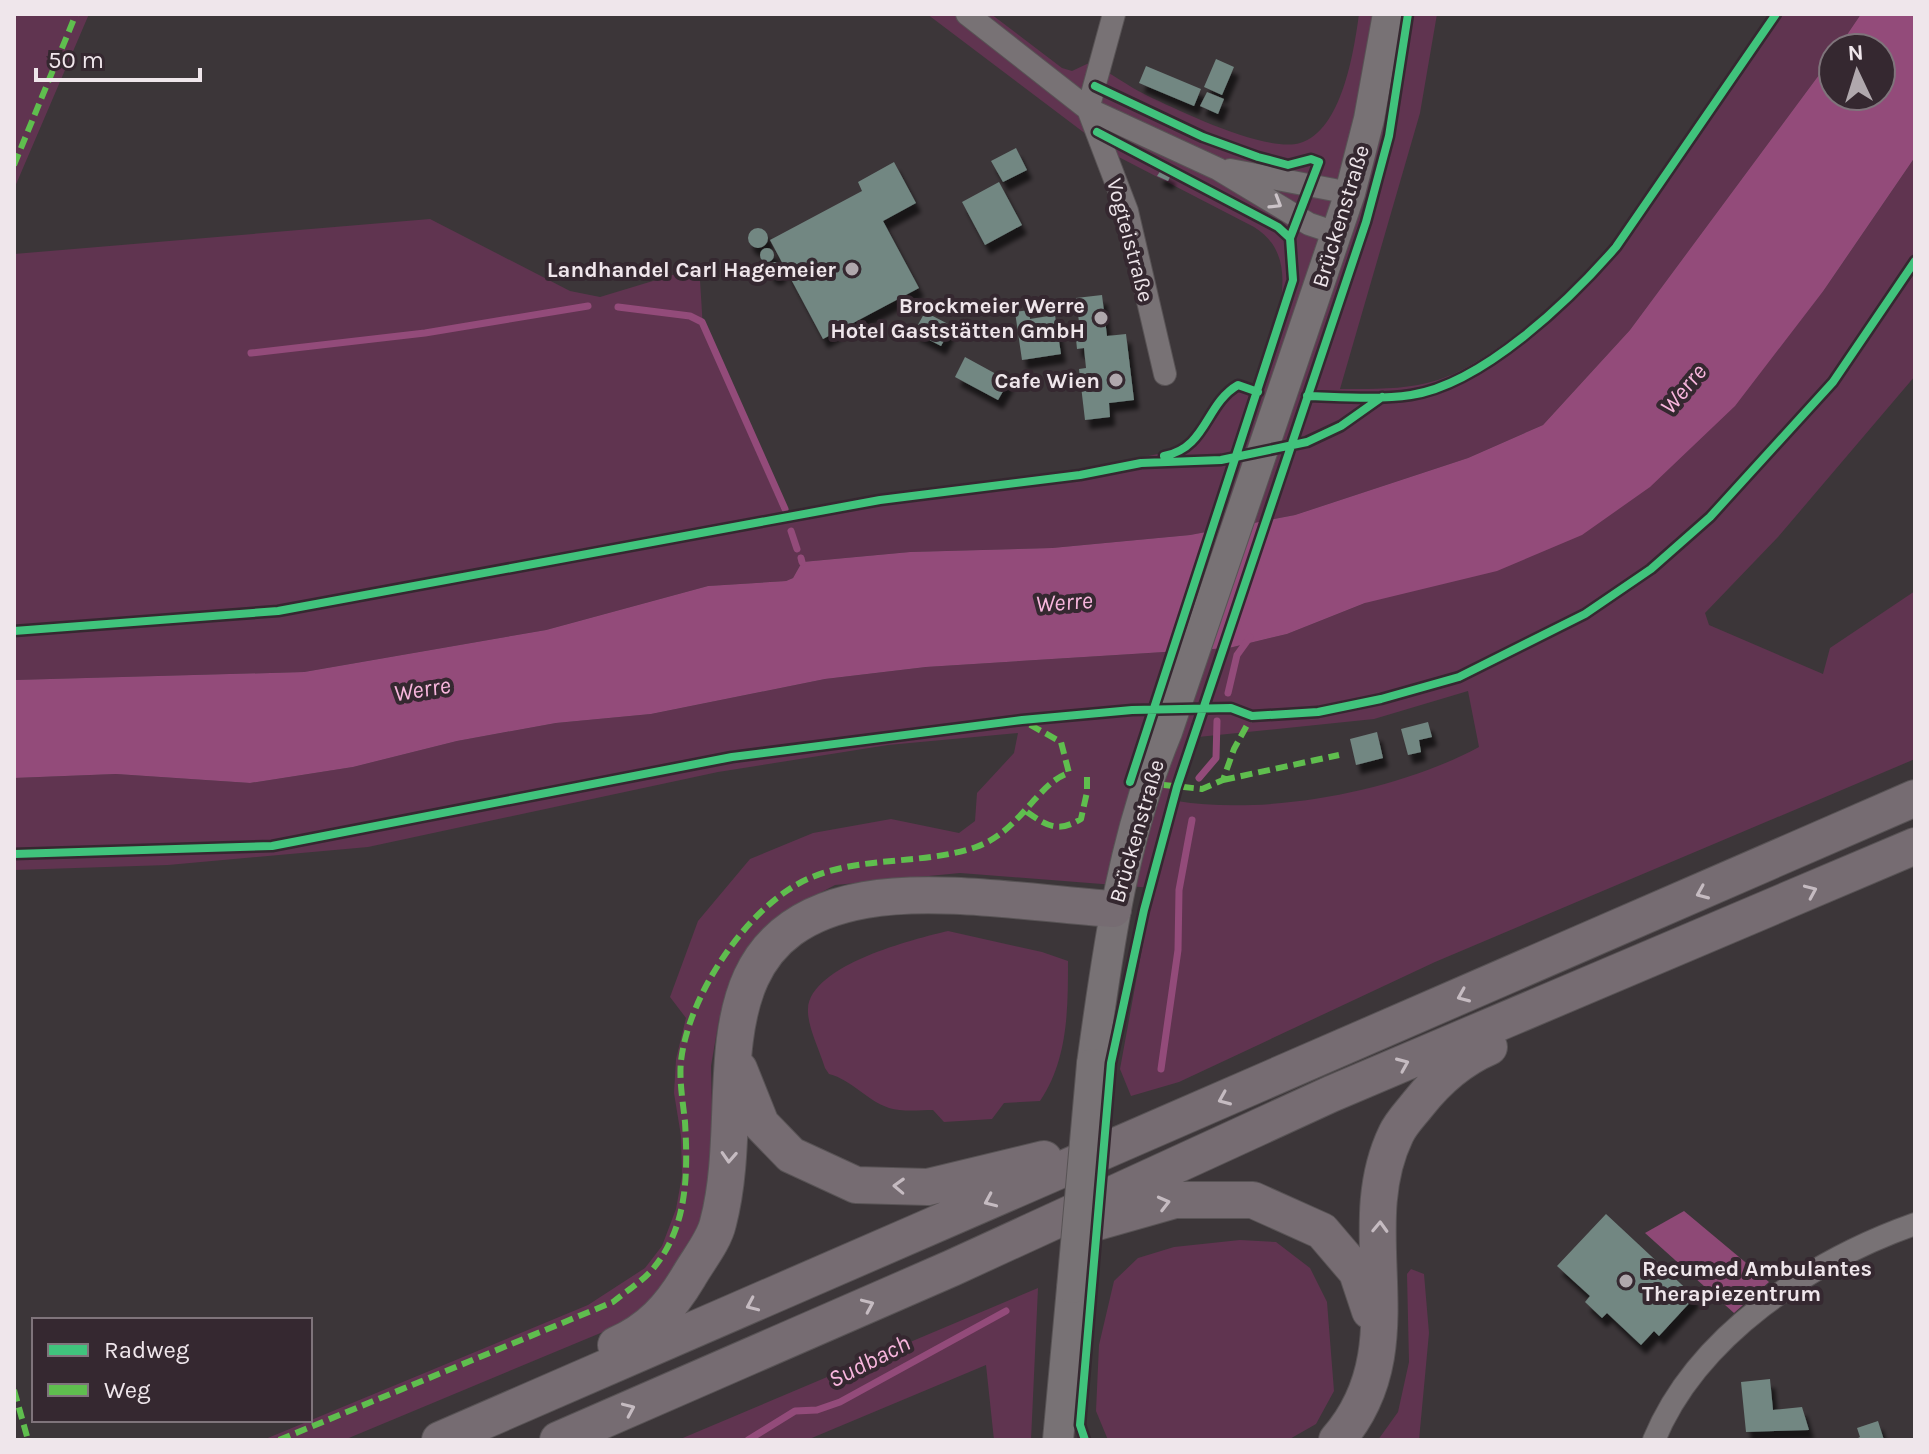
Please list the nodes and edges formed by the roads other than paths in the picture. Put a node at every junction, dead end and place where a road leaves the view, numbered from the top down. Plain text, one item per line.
1 (967, 14) edge
2 (1114, 14) edge
3 (1388, 14) edge
4 (1088, 109) junction
5 (1218, 169) junction
6 (1350, 193) junction
7 (1336, 233) junction
8 (1165, 374) dead end
9 (1915, 798) edge
10 (1915, 846) edge
11 (1113, 909) junction
12 (1636, 967) junction
13 (732, 1051) junction
14 (1139, 1136) junction
15 (1915, 1224) edge
16 (906, 1289) junction
17 (1378, 1361) junction
18 (488, 1420) junction
19 (440, 1440) edge
20 (558, 1440) edge
21 (1058, 1440) edge
22 (1337, 1440) edge
23 (1654, 1440) edge

1 - 4 street
2 - 4 street
3 - 6 main road, Brückenstraße
4 - 5 street
4 - 8 street, Vogteistraße
5 - 6 street
5 -> 7 street
6 - 7 main road, Brückenstraße
7 - 11 main road, Brückenstraße
9 -> 14 highway
12 -> 10 highway
11 - 13 highway
11 - 21 main road, Brückenstraße, bridge
16 -> 12 highway
17 -> 12 highway
14 -> 13 highway
13 -> 18 highway
14 -> 18 highway
15 - 23 street
16 -> 17 highway
20 -> 16 highway
17 - 22 highway
18 - 19 highway

